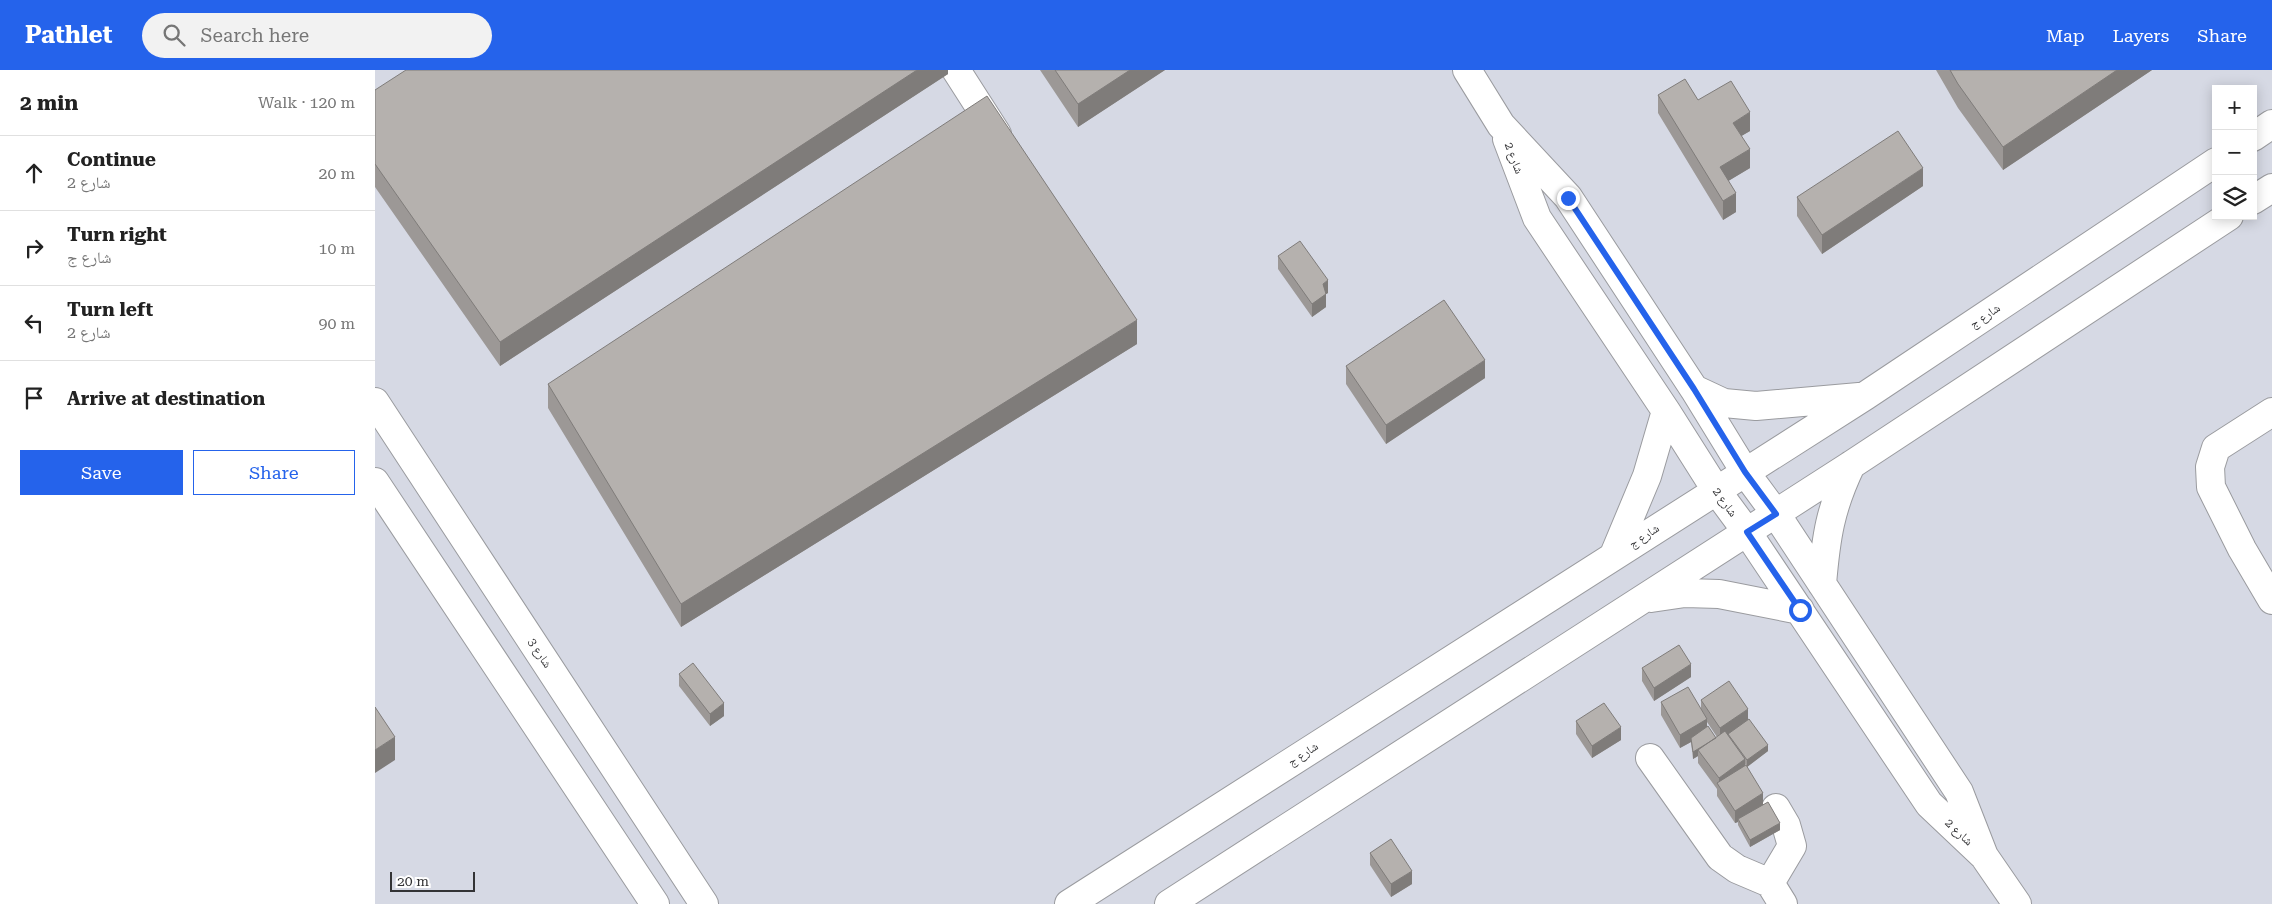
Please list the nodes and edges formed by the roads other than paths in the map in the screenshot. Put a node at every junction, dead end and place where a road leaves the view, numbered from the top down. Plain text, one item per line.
1 (956, 70) edge
2 (1467, 70) edge
3 (2272, 124) edge
4 (1501, 125) junction
5 (2257, 134) edge
6 (1013, 158) edge
7 (2212, 165) edge
8 (2272, 188) edge
9 (2257, 197) edge
10 (2223, 220) edge
11 (1694, 389) junction
12 (1865, 396) junction
13 (375, 402) edge
14 (1666, 411) junction
15 (2272, 412) edge
16 (1851, 466) junction
17 (1745, 472) junction
18 (375, 482) edge
19 (1716, 490) junction
20 (1776, 514) junction
21 (1747, 532) junction
22 (1614, 556) junction
23 (1823, 584) junction
24 (1643, 599) junction
25 (2272, 600) edge
26 (1800, 610) junction
27 (1650, 758) dead end
28 (1776, 808) dead end
29 (1985, 856) junction
30 (1776, 894) edge
31 (655, 904) edge
32 (704, 904) edge
33 (1069, 904) edge
34 (1169, 904) edge
35 (2017, 904) edge

1 - 6 street
2 - 4 street, شارع 2
3 - 5 street
4 - 11 street, شارع 2
4 - 14 street, شارع 2
7 - 12 street, شارع ج
8 - 9 street
10 - 16 street
11 - 12 street
11 - 17 street, شارع 2
12 - 17 street, شارع ج
13 - 32 street, شارع 3
14 - 19 street, شارع 2
14 - 22 street
15 - 25 street
16 - 20 street
16 - 23 street
17 - 19 street, شارع ج
17 - 20 street, شارع 2
18 - 31 street
19 - 21 street, شارع 2
19 - 22 street, شارع ج
20 - 21 street
20 - 23 street, شارع 2
21 - 24 street
21 - 26 street, شارع 2
22 - 33 street, شارع ج
23 - 29 street, شارع 2
24 - 26 street
24 - 34 street
26 - 29 street, شارع 2
27 - 30 street
28 - 30 street
29 - 35 street, شارع 2

